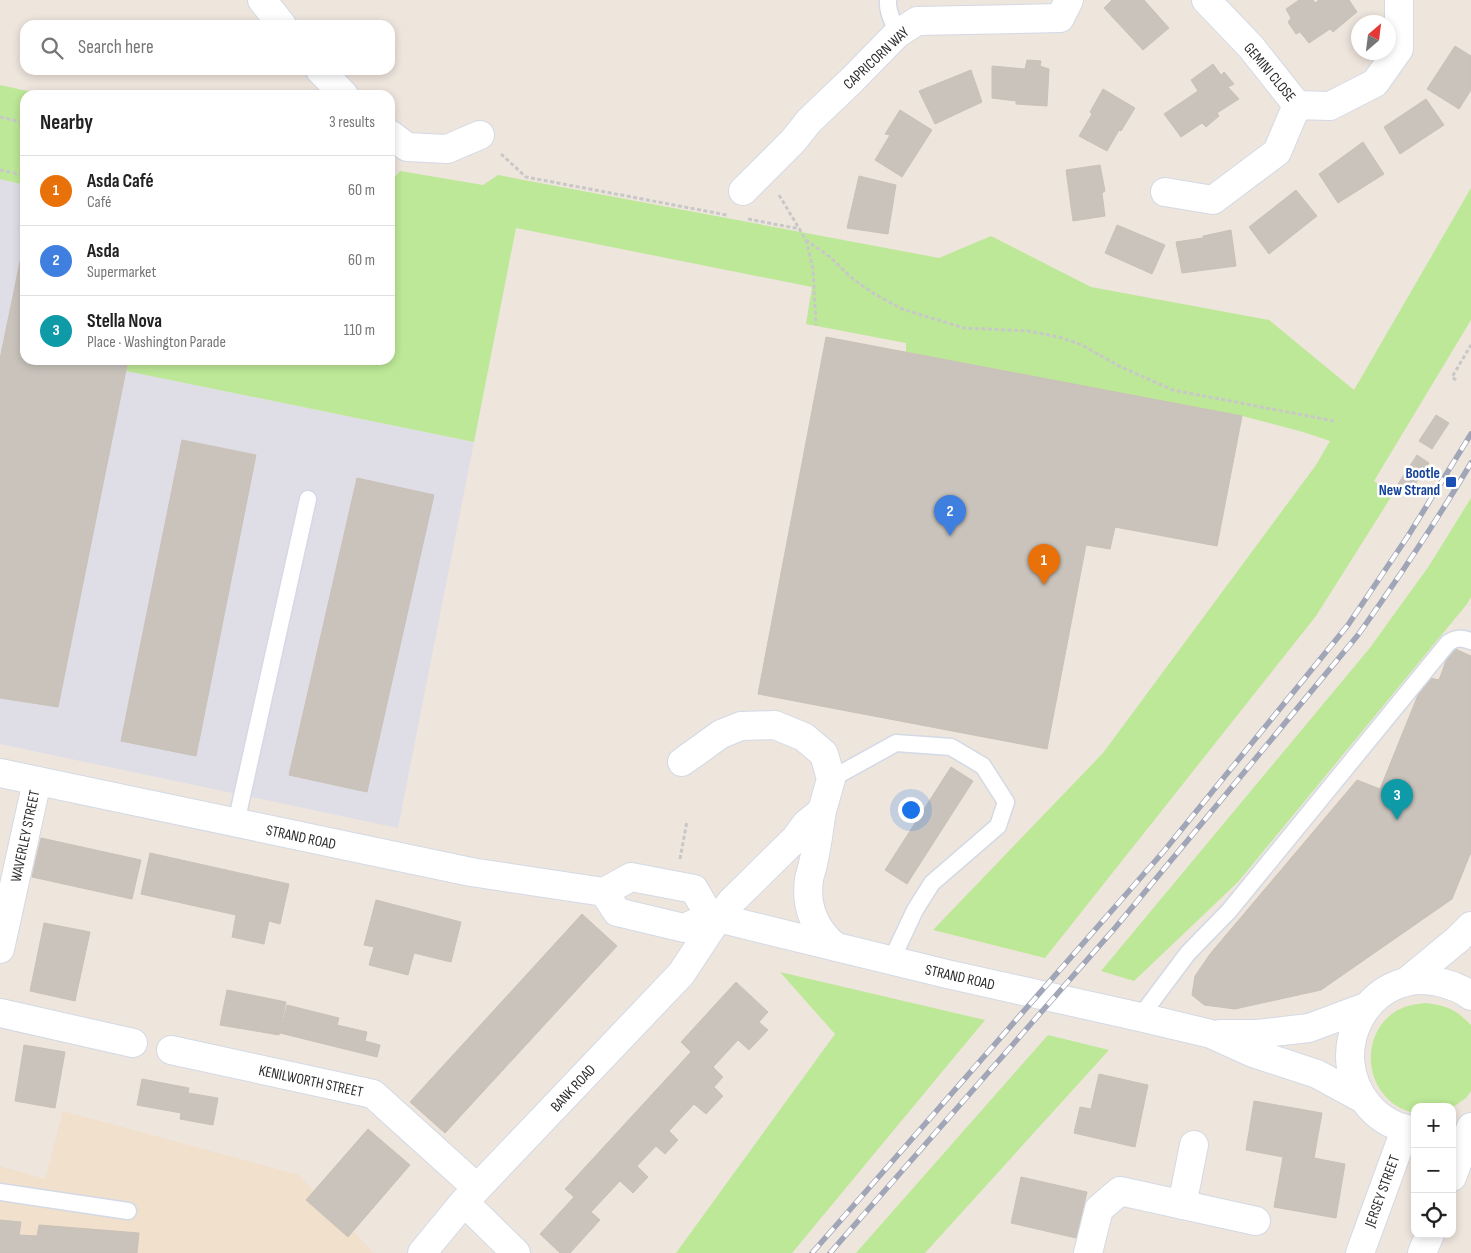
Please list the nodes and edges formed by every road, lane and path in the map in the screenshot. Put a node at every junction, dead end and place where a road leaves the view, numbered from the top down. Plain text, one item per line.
1 (262, 0) edge
2 (888, 0) edge
3 (1069, 0) edge
4 (1206, 0) edge
5 (1399, 0) edge
6 (278, 20) edge
7 (897, 34) junction
8 (325, 75) edge
9 (339, 90) edge
10 (1297, 105) junction
11 (0, 117) edge
12 (20, 122) edge
13 (480, 135) joint
14 (395, 138) edge
15 (0, 170) edge
16 (764, 171) junction
17 (20, 174) edge
18 (744, 191) dead end
19 (1165, 192) dead end
20 (731, 216) dead end
21 (741, 218) dead end
22 (800, 230) junction
23 (806, 240) junction
24 (816, 325) dead end
25 (1471, 345) edge
26 (1456, 380) dead end
27 (1334, 421) dead end
28 (308, 499) dead end
29 (1471, 641) edge
30 (682, 762) dead end
31 (0, 773) edge
32 (831, 779) junction
33 (37, 781) junction
34 (822, 811) junction
35 (687, 821) dead end
36 (236, 823) junction
37 (680, 862) dead end
38 (604, 892) junction
39 (714, 918) junction
40 (1471, 926) edge
41 (836, 947) junction
42 (0, 949) edge
43 (891, 960) junction
44 (1406, 982) junction
45 (1471, 996) edge
46 (1368, 1006) junction
47 (0, 1013) edge
48 (1140, 1017) junction
49 (1211, 1034) junction
50 (133, 1043) dead end
51 (171, 1050) dead end
52 (1362, 1099) junction
53 (1471, 1115) edge
54 (1456, 1124) edge
55 (1471, 1127) edge
56 (1411, 1133) edge
57 (1411, 1135) edge
58 (1194, 1145) dead end
59 (1456, 1166) edge
60 (0, 1192) edge
61 (471, 1195) junction
62 (1182, 1205) junction
63 (128, 1211) dead end
64 (1256, 1222) dead end
65 (1417, 1238) edge
66 (1428, 1238) edge
67 (422, 1253) edge
68 (516, 1253) edge
69 (1088, 1253) edge
70 (1360, 1253) edge
71 (1414, 1253) edge
72 (1422, 1253) edge

1 - 6 street
2 - 7 lane
3 - 7 street, CAPRICORN WAY
4 - 10 street, GEMINI CLOSE
5 - 10 street, GEMINI CLOSE
7 - 16 street, CAPRICORN WAY
8 - 9 street
10 - 19 street
11 - 12 path
13 - 14 street
13 - 20 path
15 - 17 path
16 - 18 street, CAPRICORN WAY
16 - 22 path
21 - 22 path
22 - 23 path
23 - 24 path
23 - 27 path
25 - 26 path
28 - 36 lane
29 - 48 lane
30 - 32 street
31 - 33 street, STRAND ROAD
32 - 34 street
32 - 43 lane
33 - 36 street, STRAND ROAD
33 - 42 street, WAVERLEY STREET
34 - 39 street, BANK ROAD
34 - 41 street
35 - 37 path
36 - 38 street, STRAND ROAD
38 - 39 street
38 - 39 street
39 - 41 street, STRAND ROAD
39 - 61 street, BANK ROAD
40 - 44 street
41 - 43 street, STRAND ROAD
43 - 48 street, STRAND ROAD
44 - 45 street
44 - 46 street
46 - 49 street, STRAND ROAD
46 - 52 street
47 - 50 street
48 - 49 street, STRAND ROAD
49 - 52 street, STRAND ROAD
51 - 61 street, KENILWORTH STREET
52 - 56 street
53 - 54 street
55 - 59 street
57 - 70 street, JERSEY STREET
58 - 62 street
60 - 63 lane
61 - 67 street, BANK ROAD
61 - 68 street, KENILWORTH STREET
62 - 64 street
62 - 69 street
65 - 71 street
66 - 72 street

